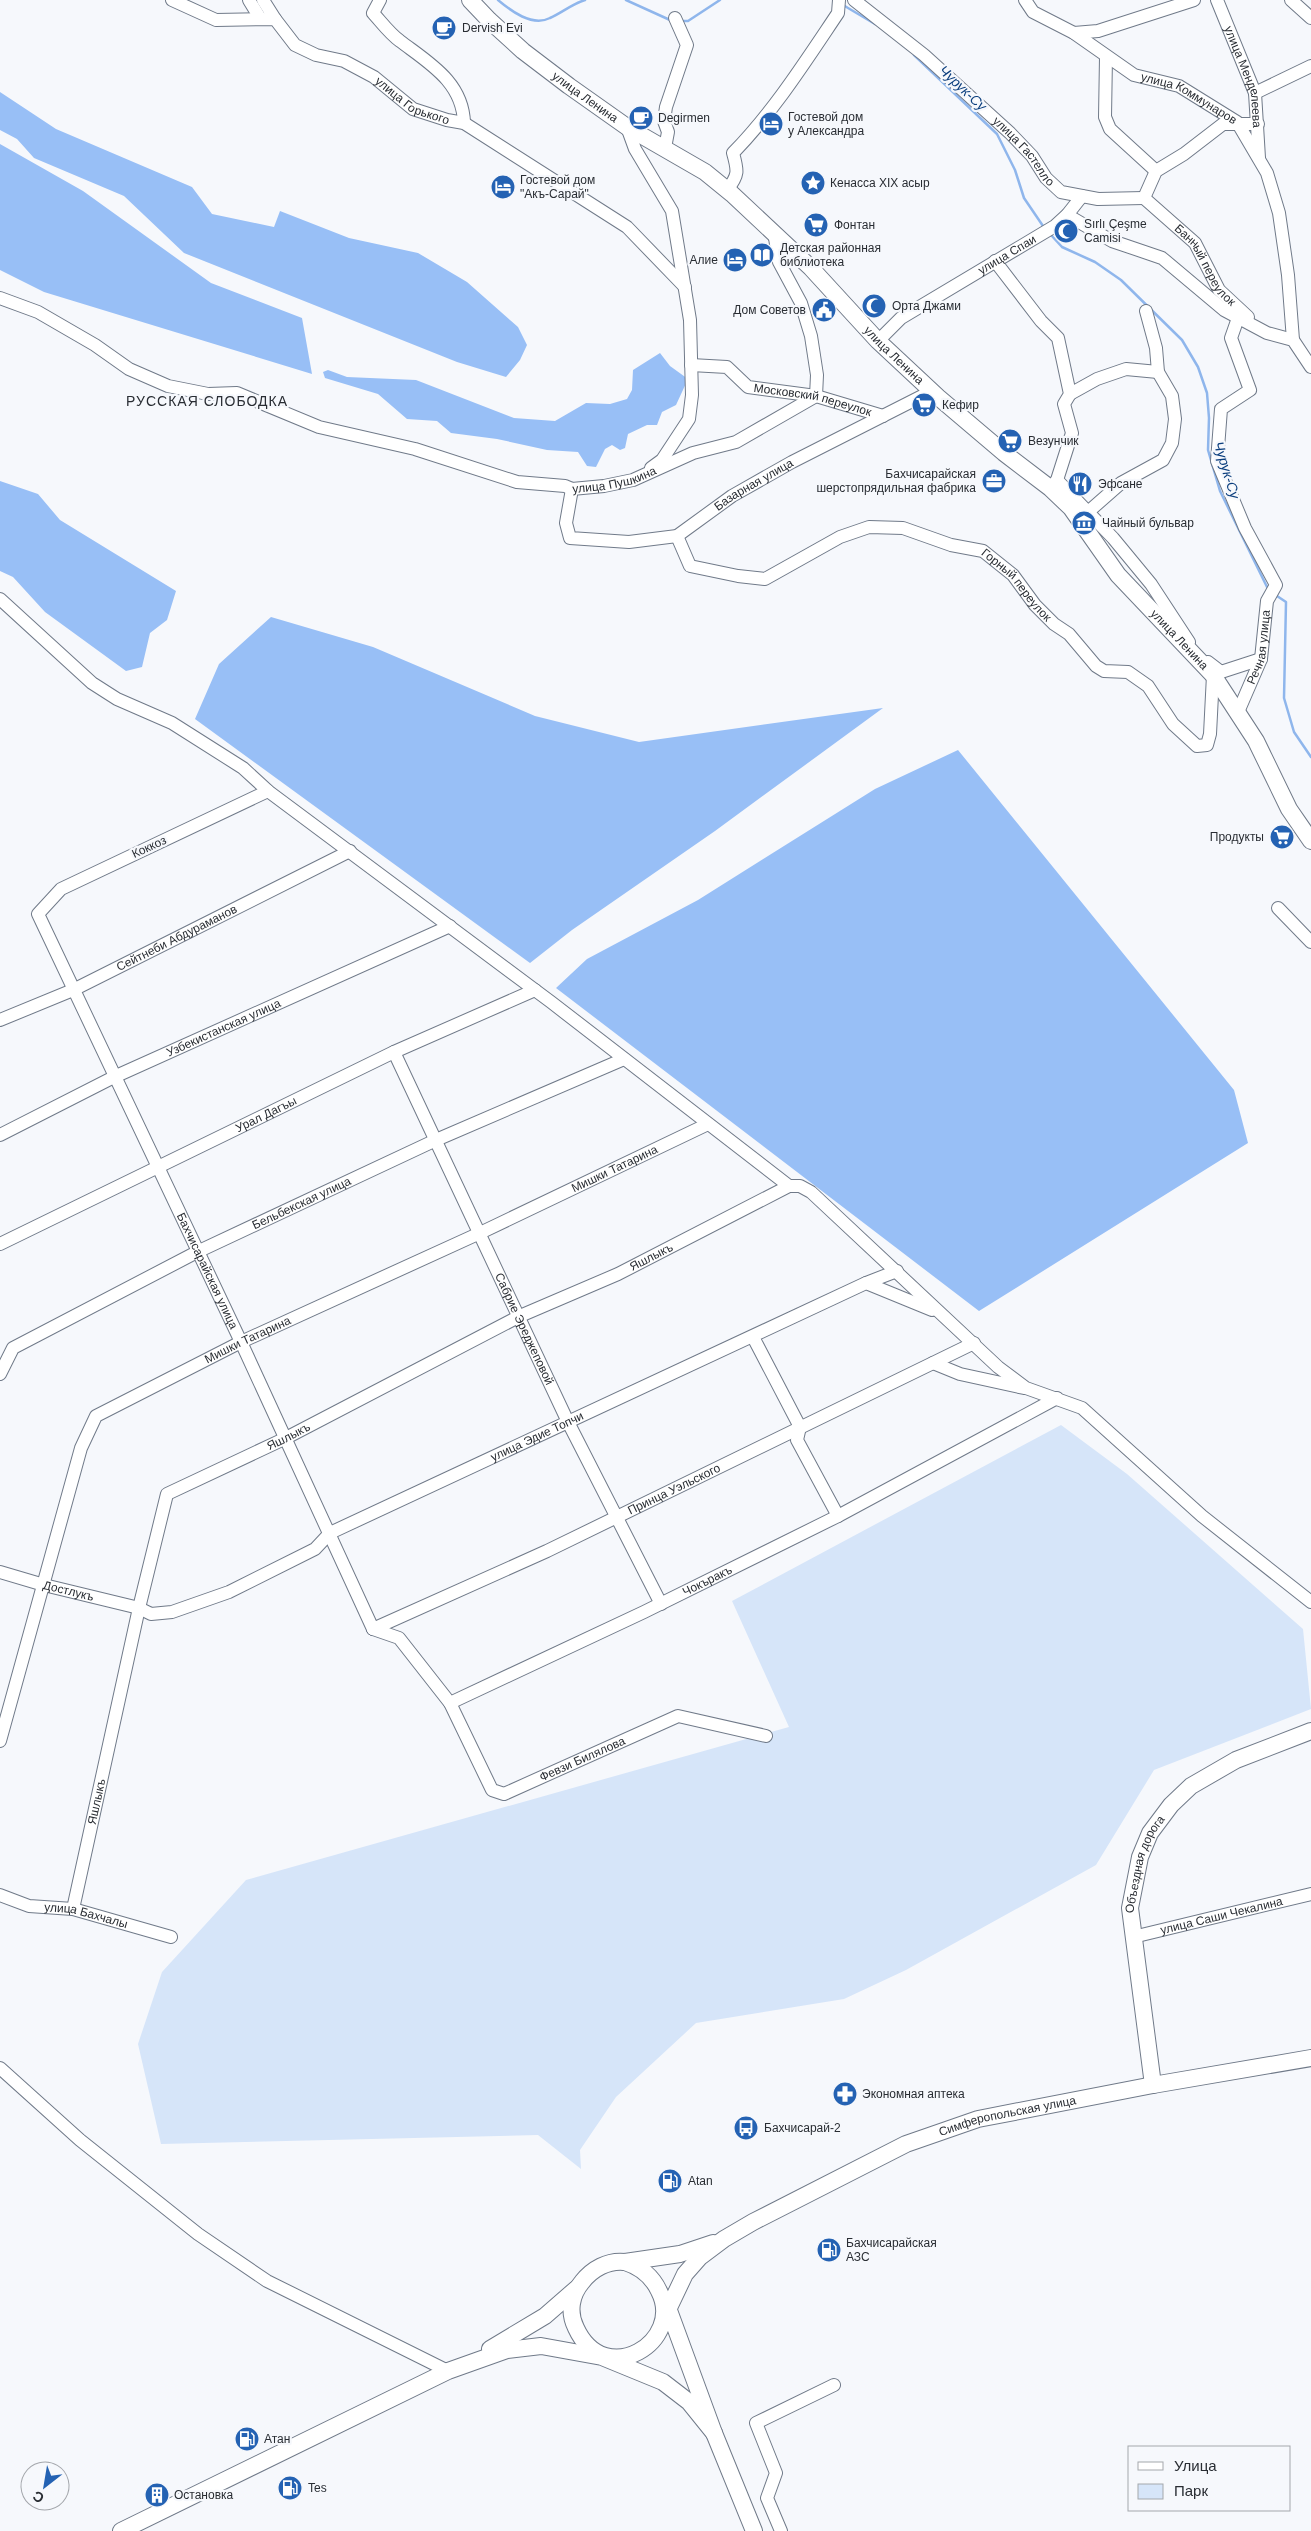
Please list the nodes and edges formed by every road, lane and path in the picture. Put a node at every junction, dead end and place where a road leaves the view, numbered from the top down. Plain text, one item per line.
1 (172, 0) edge
2 (249, 0) edge
3 (263, 0) edge
4 (380, 0) edge
5 (470, 0) edge
6 (854, 0) edge
7 (1025, 0) edge
8 (1194, 0) edge
9 (1218, 0) edge
10 (1291, 0) edge
11 (838, 3) edge
12 (260, 18) junction
13 (275, 18) junction
14 (1311, 18) edge
15 (676, 20) dead end
16 (1074, 33) junction
17 (1106, 56) junction
18 (1311, 66) edge
19 (1255, 93) junction
20 (1237, 122) junction
21 (464, 123) junction
22 (1258, 124) junction
23 (627, 127) junction
24 (665, 148) junction
25 (1259, 158) junction
26 (1156, 171) junction
27 (727, 190) junction
28 (1082, 196) junction
29 (1144, 198) junction
30 (1067, 215) junction
31 (774, 232) junction
32 (995, 261) junction
33 (685, 287) junction
34 (0, 298) edge
35 (1146, 311) dead end
36 (1238, 318) junction
37 (1267, 333) junction
38 (1292, 340) junction
39 (878, 341) junction
40 (691, 366) junction
41 (1311, 367) edge
42 (1158, 372) junction
43 (932, 391) junction
44 (1070, 394) junction
45 (816, 396) junction
46 (883, 416) junction
47 (634, 480) junction
48 (1053, 484) junction
49 (572, 489) junction
50 (1088, 512) junction
51 (677, 536) junction
52 (0, 599) edge
53 (1261, 659) junction
54 (1214, 675) junction
55 (1238, 712) junction
56 (268, 791) junction
57 (1311, 841) edge
58 (350, 851) junction
59 (1278, 908) dead end
60 (38, 914) joint
61 (450, 926) junction
62 (1311, 942) edge
63 (73, 990) junction
64 (535, 990) junction
65 (0, 1020) edge
66 (394, 1052) junction
67 (624, 1059) junction
68 (114, 1077) junction
69 (708, 1124) junction
70 (0, 1135) edge
71 (436, 1140) junction
72 (156, 1166) junction
73 (789, 1186) junction
74 (480, 1233) junction
75 (0, 1244) edge
76 (197, 1252) junction
77 (897, 1271) junction
78 (866, 1283) junction
79 (939, 1313) junction
80 (520, 1316) junction
81 (753, 1337) junction
82 (241, 1342) junction
83 (974, 1344) junction
84 (933, 1363) junction
85 (0, 1374) edge
86 (1026, 1388) junction
87 (1057, 1398) junction
88 (568, 1422) junction
89 (800, 1427) junction
90 (284, 1439) junction
91 (838, 1516) junction
92 (616, 1517) junction
93 (330, 1533) junction
94 (0, 1572) edge
95 (44, 1585) junction
96 (1311, 1602) edge
97 (661, 1604) junction
98 (138, 1608) junction
99 (373, 1629) junction
100 (450, 1702) junction
101 (1311, 1731) edge
102 (766, 1736) dead end
103 (0, 1741) edge
104 (1311, 1894) edge
105 (0, 1895) edge
106 (73, 1909) junction
107 (170, 1937) dead end
108 (1133, 1937) junction
109 (1311, 2058) edge
110 (0, 2068) edge
111 (1153, 2085) junction
112 (724, 2239) junction
113 (625, 2262) junction
114 (579, 2285) junction
115 (666, 2308) junction
116 (602, 2357) junction
117 (468, 2362) junction
118 (448, 2371) junction
119 (834, 2385) dead end
120 (714, 2433) junction
121 (121, 2531) edge
122 (754, 2531) edge
123 (781, 2531) edge

1 - 12 street
2 - 12 street
3 - 13 street, улица Горького
4 - 21 street
5 - 23 main road, улица Ленина
6 - 28 street, улица Гастелло
7 - 16 street, улица Коммунаров
8 - 16 street
9 - 19 street, улица Менделеева
10 - 14 street
11 - 27 street
12 - 13 street
13 - 21 street, улица Горького
15 - 24 street
16 - 17 street, улица Коммунаров
17 - 20 street, улица Коммунаров
17 - 26 street
18 - 19 street
19 - 22 street, улица Менделеева
20 - 22 street
20 - 25 street, улица Коммунаров
20 - 26 street
21 - 33 street, улица Горького
22 - 25 street, улица Менделеева
23 - 24 main road, улица Ленина
23 - 33 street
24 - 27 main road, улица Ленина
25 - 38 street, улица Коммунаров
26 - 29 street
27 - 31 main road, улица Ленина
28 - 29 street
28 - 30 street, улица Спаи
29 - 37 street, Банный переулок
30 - 32 street, улица Спаи
30 - 36 street
31 - 39 main road, улица Ленина
31 - 45 street
32 - 39 street, улица Спаи
32 - 44 street
33 - 40 street
34 - 49 street, улица Пушкина
35 - 42 street
36 - 37 street
36 - 53 street, Речная улица
37 - 38 street
38 - 41 street
39 - 43 main road, улица Ленина
40 - 45 street, Московский переулок
40 - 47 street
42 - 44 street
42 - 50 street
43 - 46 street, Базарная улица
43 - 48 main road, улица Ленина
44 - 48 street
45 - 46 street, Московский переулок
45 - 47 street, улица Пушкина
46 - 51 street, Базарная улица
47 - 49 street, улица Пушкина
48 - 50 street
48 - 54 main road, улица Ленина
49 - 51 street, Базарная улица
50 - 53 street
51 - 54 street, Горный переулок
52 - 56 street
53 - 55 street, Речная улица
54 - 55 main road, улица Ленина
55 - 57 main road, улица Ленина
56 - 58 street
56 - 60 street, Коккоз
58 - 61 street
58 - 63 street, Сейтнеби Абдураманов
59 - 62 street
60 - 63 street, Бахчисарайская улица
61 - 64 street
61 - 68 street, Узбекистанская улица
63 - 65 street, Сейтнеби Абдураманов
63 - 68 street, Бахчисарайская улица
64 - 66 street, Урал Дагъы
64 - 67 street
66 - 71 street, Сабрие Эреджеповой
66 - 72 street, Урал Дагъы
67 - 69 street
67 - 71 street, Бельбекская улица
68 - 70 street, Узбекистанская улица
68 - 72 street, Бахчисарайская улица
69 - 73 street
69 - 74 street, Мишки Татарина
71 - 74 street, Сабрие Эреджеповой
71 - 76 street, Бельбекская улица
72 - 75 street, Урал Дагъы
72 - 76 street, Бахчисарайская улица
73 - 77 street
73 - 80 street, Яшлыкъ
74 - 80 street, Сабрие Эреджеповой
74 - 82 street, Мишки Татарина
76 - 82 street, Бахчисарайская улица
76 - 85 street, Бельбекская улица
77 - 78 street, улица Эдие Топчи
77 - 79 street
78 - 79 street
78 - 81 street, улица Эдие Топчи
79 - 83 street
80 - 88 street, Сабрие Эреджеповой
80 - 90 street, Яшлыкъ
81 - 88 street, улица Эдие Топчи
81 - 89 street
82 - 90 street, Бахчисарайская улица
82 - 95 street, Мишки Татарина
83 - 84 street, Принца Уэльского
83 - 86 street
84 - 86 street
84 - 89 street, Принца Уэльского
86 - 87 street
87 - 91 street, Чокъракъ
87 - 96 street
88 - 92 street, Сабрие Эреджеповой
88 - 93 street, улица Эдие Топчи
89 - 91 street
89 - 92 street, Принца Уэльского
90 - 93 street, Бахчисарайская улица
90 - 98 street, Яшлыкъ
91 - 97 street, Чокъракъ
92 - 97 street, Сабрие Эреджеповой
92 - 99 street, Принца Уэльского
93 - 98 street, улица Эдие Топчи
93 - 99 street, Бахчисарайская улица
94 - 95 street, Достлукъ
95 - 98 street, Достлукъ
95 - 103 street, Мишки Татарина
97 - 100 street, Чокъракъ
98 - 106 street, Яшлыкъ
99 - 100 street
100 - 102 street, Февзи Билялова
101 - 108 main road, Объездная дорога
104 - 108 street, улица Саши Чекалина
105 - 106 street, улица Бахчалы
106 - 107 street, улица Бахчалы
108 - 111 main road, Объездная дорога
109 - 111 main road, Симферопольская улица
110 - 118 street
111 - 112 main road, Симферопольская улица
112 - 113 main road, Симферопольская улица
112 - 115 main road, Симферопольская улица
113 - 114 main road
113 - 115 main road
114 - 116 main road
114 - 117 main road
115 - 116 main road
115 - 120 main road
116 - 117 main road
116 - 120 main road
117 - 118 main road
118 - 121 main road
119 - 123 street
120 - 122 main road

